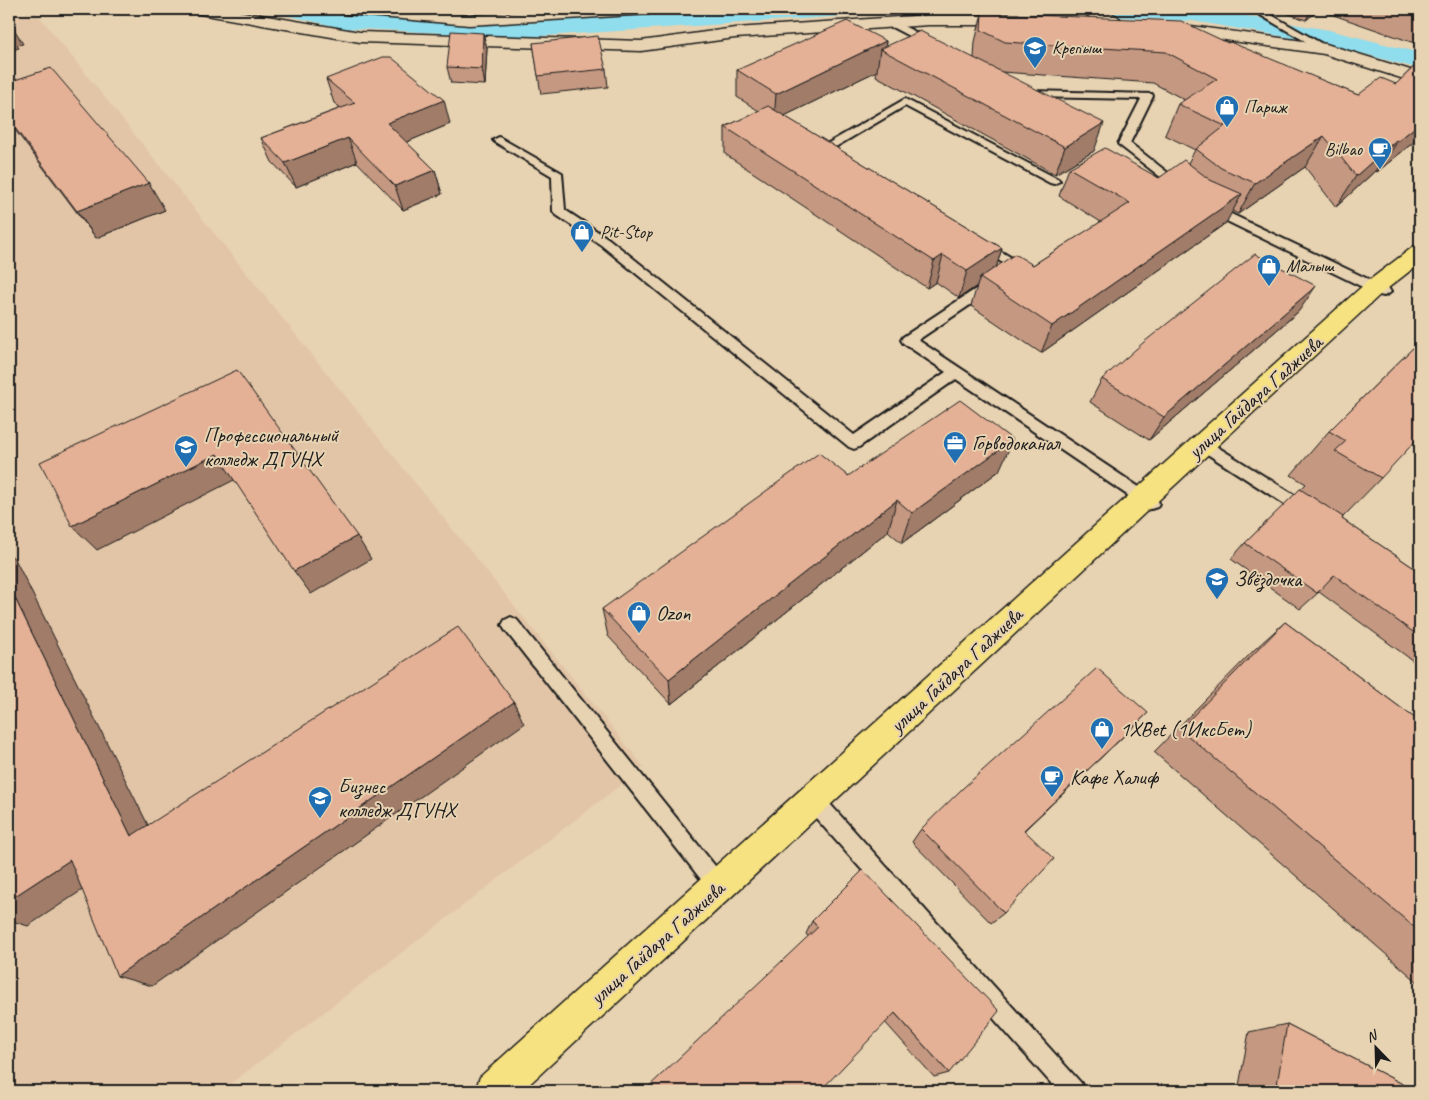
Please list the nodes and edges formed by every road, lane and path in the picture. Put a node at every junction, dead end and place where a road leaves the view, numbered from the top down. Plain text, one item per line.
1 (200, 9) edge
2 (346, 9) edge
3 (649, 9) edge
4 (1256, 9) edge
5 (364, 10) edge
6 (1083, 15) edge
7 (1038, 20) edge
8 (889, 22) junction
9 (1136, 25) edge
10 (1156, 27) edge
11 (942, 49) edge
12 (1326, 49) junction
13 (1420, 80) edge
14 (1012, 85) edge
15 (499, 140) dead end
16 (849, 165) edge
17 (1054, 181) dead end
18 (967, 237) edge
19 (1420, 252) edge
20 (1420, 262) edge
21 (1379, 290) junction
22 (957, 372) junction
23 (1207, 447) junction
24 (1148, 501) junction
25 (1320, 519) edge
26 (511, 624) dead end
27 (818, 806) junction
28 (724, 893) junction
29 (494, 1091) edge
30 (515, 1091) edge
31 (1073, 1091) edge

1 - 8 street
2 - 5 street
3 - 5 street
4 - 12 lane
6 - 9 street
7 - 8 street
8 - 11 lane
10 - 12 street
12 - 13 street
14 - 21 lane
15 - 22 lane
16 - 17 lane
18 - 22 lane
19 - 21 main road, улица Гайдара Гаджиева
20 - 21 main road, улица Гайдара Гаджиева
21 - 23 main road, улица Гайдара Гаджиева
22 - 24 lane
23 - 24 main road, улица Гайдара Гаджиева
23 - 25 lane
24 - 27 main road, улица Гайдара Гаджиева
26 - 28 lane
27 - 28 main road, улица Гайдара Гаджиева
27 - 31 lane
28 - 29 main road, улица Гайдара Гаджиева
28 - 30 main road, улица Гайдара Гаджиева

